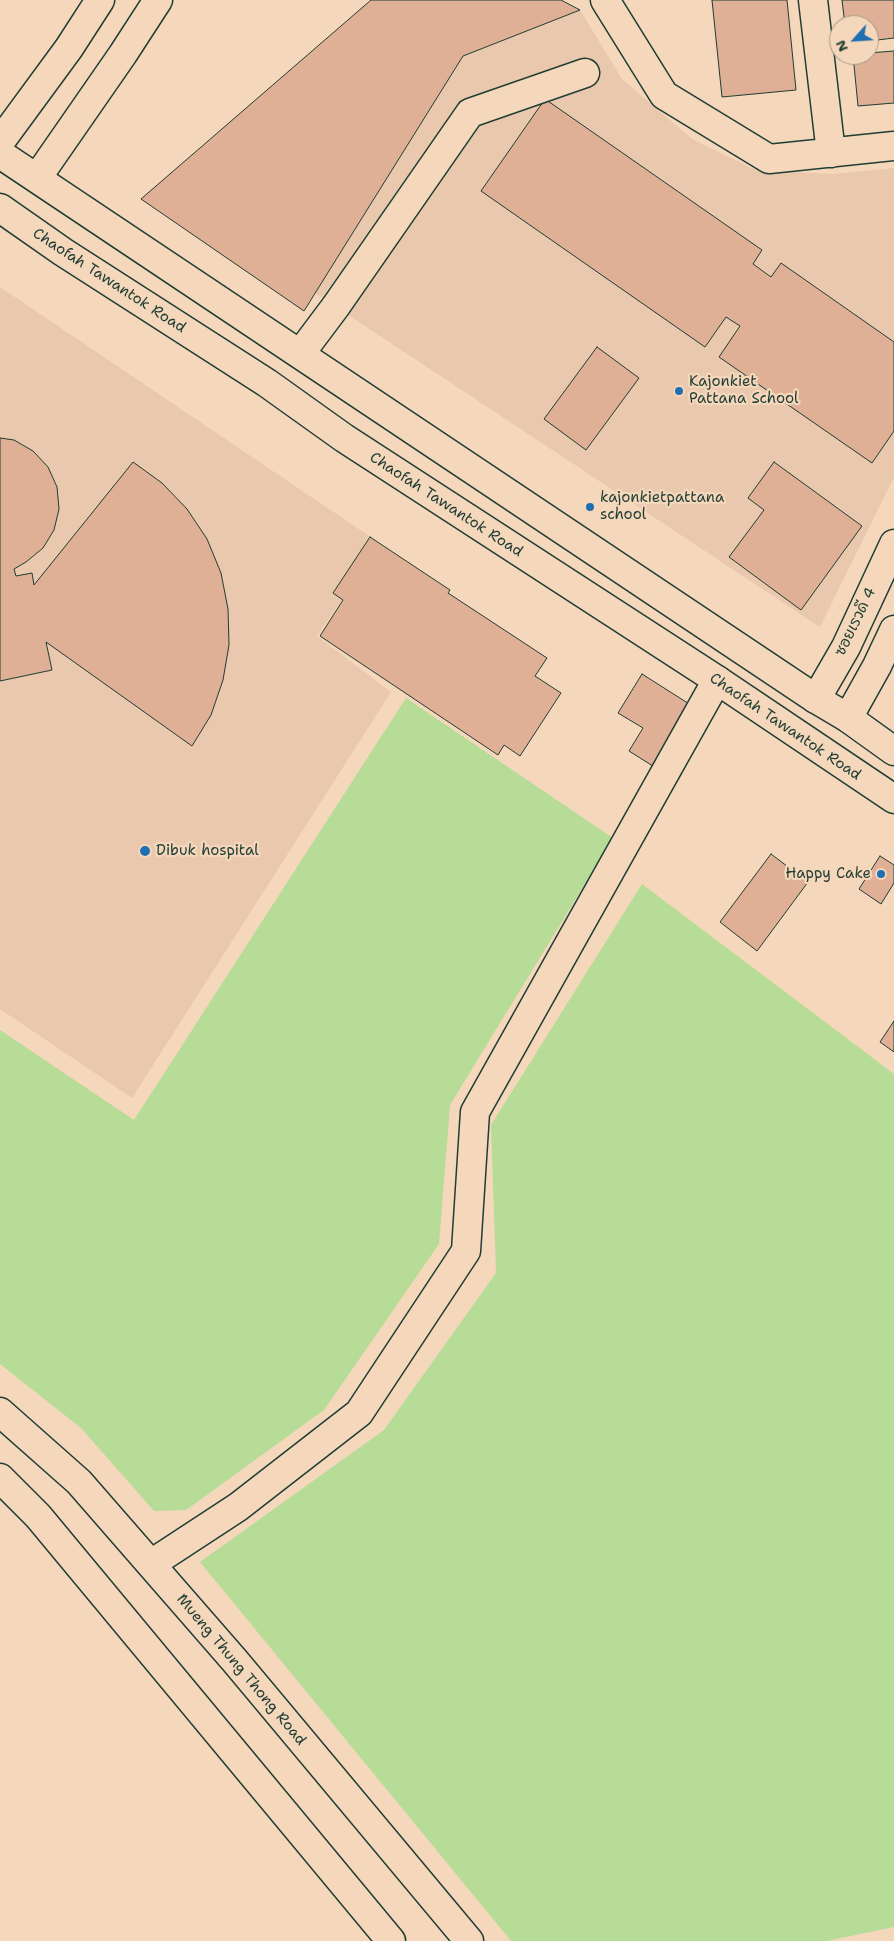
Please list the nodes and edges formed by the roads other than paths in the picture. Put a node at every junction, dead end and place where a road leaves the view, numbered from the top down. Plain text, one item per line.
1 (100, 0) edge
2 (158, 0) edge
3 (605, 0) edge
4 (813, 0) edge
5 (585, 73) dead end
6 (0, 142) edge
7 (894, 146) edge
8 (831, 153) junction
9 (0, 154) edge
10 (37, 178) junction
11 (0, 208) edge
12 (300, 354) junction
13 (894, 544) edge
14 (894, 630) edge
15 (717, 680) junction
16 (816, 699) junction
17 (848, 718) junction
18 (894, 750) edge
19 (894, 799) edge
20 (0, 1412) edge
21 (0, 1478) edge
22 (151, 1564) junction
23 (391, 1941) edge
24 (469, 1941) edge

1 - 6 street
2 - 10 street
3 - 8 street
4 - 8 street
5 - 12 street
7 - 8 street
9 - 10 street
10 - 12 street
11 - 15 street, Chaofah Tawantok Road
12 - 16 street
13 - 16 street, ซอยเรวดี 4
14 - 17 street
15 - 19 street, Chaofah Tawantok Road
15 - 22 street
16 - 17 street
17 - 18 street
20 - 22 street, Mueng Thung Thong Road
21 - 23 street
22 - 24 street, Mueng Thung Thong Road

